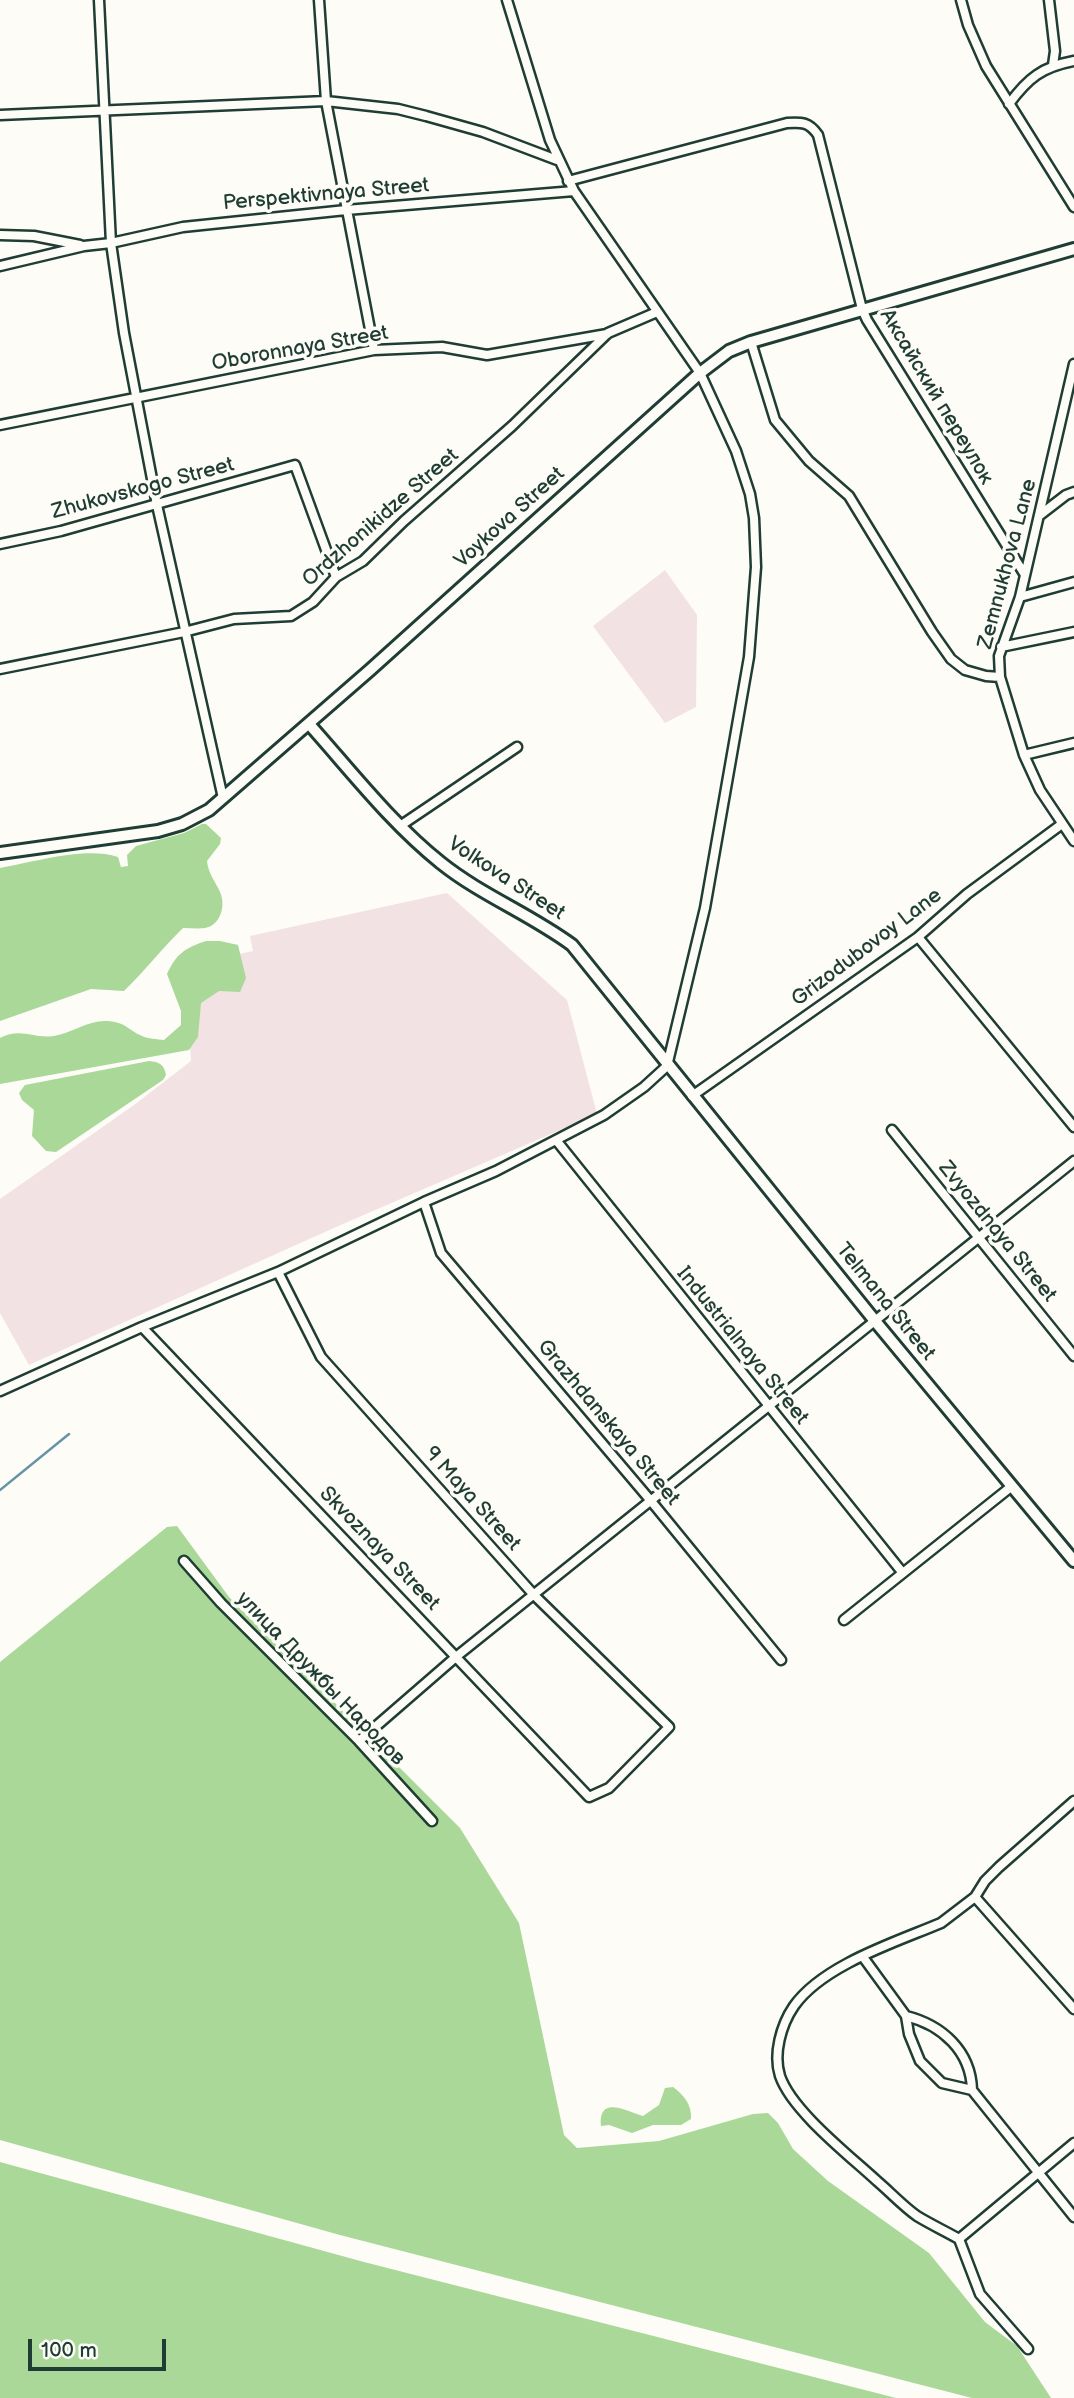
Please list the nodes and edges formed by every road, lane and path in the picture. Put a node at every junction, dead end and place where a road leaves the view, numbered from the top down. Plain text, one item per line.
1 (99, 0) edge
2 (319, 0) edge
3 (507, 0) edge
4 (961, 0) edge
5 (1049, 0) edge
6 (1074, 61) edge
7 (1053, 65) junction
8 (326, 101) junction
9 (1009, 104) junction
10 (106, 110) junction
11 (0, 115) edge
12 (557, 160) junction
13 (569, 181) junction
14 (574, 191) junction
15 (1074, 207) edge
16 (346, 209) junction
17 (0, 235) edge
18 (111, 243) junction
19 (84, 246) junction
20 (1074, 249) edge
21 (0, 267) edge
22 (862, 309) junction
23 (657, 312) junction
24 (608, 333) junction
25 (751, 342) junction
26 (374, 350) junction
27 (1074, 365) edge
28 (700, 373) junction
29 (136, 398) junction
30 (0, 425) edge
31 (1074, 492) edge
32 (157, 505) junction
33 (1040, 515) junction
34 (0, 544) edge
35 (1025, 575) junction
36 (336, 577) junction
37 (1074, 582) edge
38 (1020, 597) junction
39 (184, 632) junction
40 (1074, 632) edge
41 (1001, 647) junction
42 (0, 669) edge
43 (1000, 677) junction
44 (309, 724) junction
45 (1074, 743) edge
46 (517, 747) dead end
47 (1024, 755) junction
48 (223, 798) junction
49 (1062, 824) junction
50 (400, 826) junction
51 (1074, 841) edge
52 (0, 853) edge
53 (918, 937) junction
54 (667, 1066) junction
55 (692, 1096) junction
56 (1074, 1127) edge
57 (892, 1130) dead end
58 (556, 1140) junction
59 (1074, 1161) edge
60 (425, 1202) junction
61 (978, 1238) junction
62 (278, 1272) junction
63 (875, 1321) junction
64 (142, 1327) junction
65 (1074, 1356) edge
66 (0, 1391) edge
67 (768, 1406) junction
68 (1012, 1486) junction
69 (651, 1501) junction
70 (184, 1560) dead end
71 (1074, 1561) edge
72 (902, 1572) junction
73 (534, 1595) junction
74 (844, 1620) dead end
75 (457, 1656) junction
76 (781, 1660) dead end
77 (359, 1741) junction
78 (589, 1797) joint
79 (1074, 1801) edge
80 (432, 1821) dead end
81 (975, 1897) junction
82 (863, 1957) junction
83 (1074, 2009) edge
84 (906, 2016) junction
85 (972, 2090) junction
86 (1074, 2143) edge
87 (1038, 2173) junction
88 (1074, 2217) edge
89 (959, 2239) junction
90 (1028, 2349) dead end

1 - 10 street
2 - 8 street
3 - 12 street
4 - 9 street
5 - 7 street
6 - 7 street
7 - 9 street
8 - 10 street
8 - 12 street
8 - 16 street
9 - 15 street
10 - 11 street
10 - 18 street
12 - 13 street
13 - 14 street
13 - 22 street, Аксайский переулок
14 - 16 street, Perspektivnaya Street
14 - 23 street
16 - 18 street, Perspektivnaya Street
16 - 26 street
17 - 19 street, Perspektivnaya Street
18 - 19 street, Perspektivnaya Street
18 - 29 street
19 - 21 street, Perspektivnaya Street
20 - 22 street, Voykova Street
22 - 25 street, Voykova Street
22 - 35 street, Аксайский переулок
23 - 24 street, Ordzhonikidze Street
23 - 28 street
24 - 26 street, Oboronnaya Street
24 - 36 street, Ordzhonikidze Street
25 - 28 street, Voykova Street
25 - 43 street
26 - 29 street, Oboronnaya Street
27 - 33 street, Zemnukhova Lane
28 - 44 street, Voykova Street
28 - 54 street
29 - 30 street, Oboronnaya Street
29 - 32 street
31 - 33 street
32 - 34 street, Zhukovskogo Street
32 - 36 street, Zhukovskogo Street
32 - 39 street
33 - 35 street, Zemnukhova Lane
35 - 38 street, Zemnukhova Lane
36 - 39 street, Ordzhonikidze Street
37 - 38 street
38 - 41 street, Zemnukhova Lane
39 - 42 street, Ordzhonikidze Street
39 - 48 street
40 - 41 street
41 - 43 street, Zemnukhova Lane
43 - 47 street, Zemnukhova Lane
44 - 48 street, Voykova Street
44 - 50 street, Volkova Street
45 - 47 street
46 - 50 street
47 - 49 street, Zemnukhova Lane
48 - 52 street, Voykova Street
49 - 51 street, Zemnukhova Lane
49 - 53 street, Grizodubovoy Lane
50 - 54 street, Volkova Street
53 - 55 street, Grizodubovoy Lane
53 - 56 street
54 - 55 street, Telmana Street
54 - 58 street
55 - 63 street, Telmana Street
57 - 61 street, Zvyozdnaya Street
58 - 60 street
58 - 67 street, Industrialnaya Street
59 - 61 street
60 - 62 street
60 - 69 street, Grazhdanskaya Street
61 - 63 street
61 - 65 street, Zvyozdnaya Street
62 - 64 street
62 - 73 street, 9 Maya Street
63 - 67 street
63 - 68 street, Telmana Street
64 - 66 street
64 - 75 street, Skvoznaya Street
67 - 69 street
67 - 72 street, Industrialnaya Street
68 - 71 street, Telmana Street
68 - 72 street
69 - 73 street
69 - 76 street, Grazhdanskaya Street
70 - 77 street, улица Дружбы Народов
72 - 74 street
73 - 75 street
73 - 78 street, 9 Maya Street
75 - 77 street
75 - 78 street, Skvoznaya Street
77 - 80 street, улица Дружбы Народов
79 - 81 street
81 - 82 street
81 - 83 street
82 - 84 street
82 - 89 street
84 - 85 street
84 - 85 street
85 - 87 street
86 - 87 street
87 - 88 street
87 - 89 street
89 - 90 street

